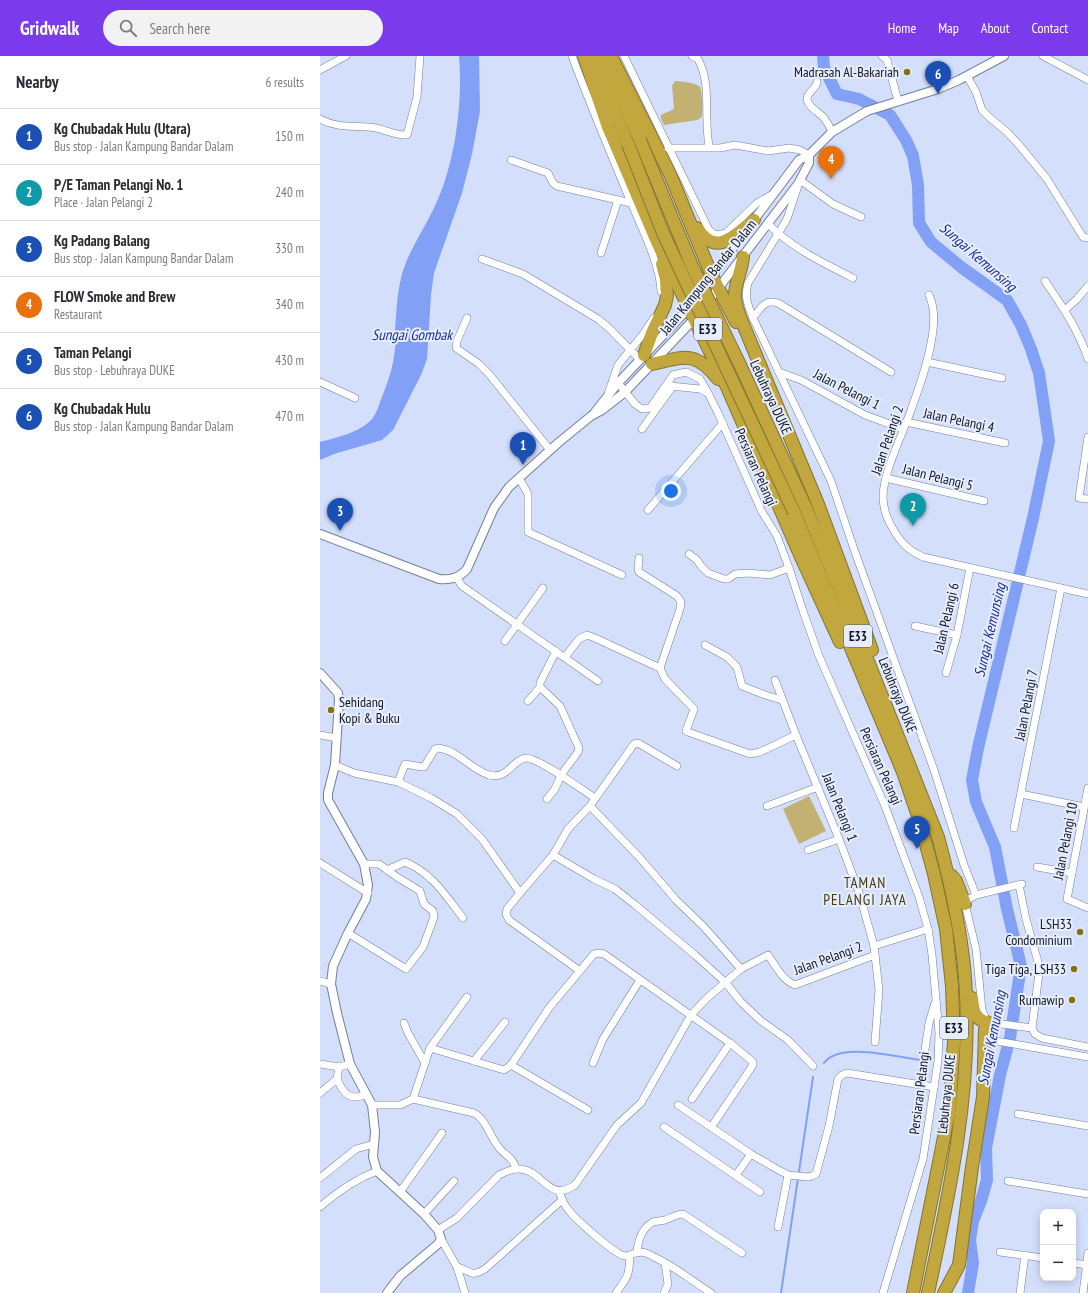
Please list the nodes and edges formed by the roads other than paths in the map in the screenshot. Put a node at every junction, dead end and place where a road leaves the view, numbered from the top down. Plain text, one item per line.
1 (346, 56) edge
2 (420, 56) edge
3 (572, 56) edge
4 (584, 56) edge
5 (591, 56) edge
6 (602, 56) edge
7 (611, 56) edge
8 (624, 56) edge
9 (882, 56) edge
10 (1043, 56) edge
11 (697, 57) edge
12 (999, 57) edge
13 (320, 70) edge
14 (967, 76) junction
15 (1088, 80) edge
16 (818, 82) dead end
17 (898, 100) junction
18 (320, 119) edge
19 (832, 132) junction
20 (709, 147) junction
21 (668, 148) junction
22 (809, 155) junction
23 (511, 160) dead end
24 (799, 182) junction
25 (774, 193) junction
26 (618, 200) junction
27 (631, 203) junction
28 (688, 216) junction
29 (861, 217) dead end
30 (754, 220) junction
31 (768, 224) junction
32 (778, 234) junction
33 (1088, 238) edge
34 (657, 242) junction
35 (601, 253) dead end
36 (743, 257) junction
37 (482, 259) dead end
38 (712, 276) junction
39 (853, 278) dead end
40 (1046, 281) dead end
41 (1088, 286) edge
42 (719, 288) junction
43 (929, 295) dead end
44 (688, 306) junction
45 (1065, 310) junction
46 (467, 318) dead end
47 (753, 318) junction
48 (694, 319) junction
49 (630, 349) junction
50 (1088, 359) edge
51 (645, 360) junction
52 (928, 362) junction
53 (779, 372) junction
54 (891, 372) dead end
55 (1002, 378) dead end
56 (320, 382) edge
57 (618, 383) junction
58 (666, 386) junction
59 (674, 386) junction
60 (625, 392) junction
61 (708, 393) junction
62 (608, 396) junction
63 (731, 396) junction
64 (355, 398) dead end
65 (774, 402) junction
66 (591, 416) junction
67 (906, 422) junction
68 (723, 423) junction
69 (642, 429) dead end
70 (903, 429) junction
71 (1088, 438) edge
72 (1005, 443) dead end
73 (550, 450) junction
74 (519, 478) junction
75 (886, 478) junction
76 (1085, 478) edge
77 (1088, 499) edge
78 (984, 501) dead end
79 (648, 510) dead end
80 (320, 534) edge
81 (689, 554) dead end
82 (639, 558) dead end
83 (789, 568) junction
84 (970, 568) junction
85 (622, 575) dead end
86 (456, 577) junction
87 (542, 588) dead end
88 (1061, 588) junction
89 (1088, 594) edge
90 (517, 624) junction
91 (915, 626) dead end
92 (957, 635) junction
93 (505, 641) dead end
94 (705, 645) dead end
95 (556, 651) junction
96 (565, 657) junction
97 (660, 668) junction
98 (320, 673) edge
99 (946, 673) dead end
100 (775, 680) dead end
101 (598, 681) dead end
102 (540, 687) junction
103 (782, 700) junction
104 (528, 701) dead end
105 (320, 735) edge
106 (796, 735) junction
107 (337, 738) junction
108 (891, 745) junction
109 (335, 765) junction
110 (677, 766) dead end
111 (910, 766) junction
112 (561, 775) junction
113 (398, 782) junction
114 (818, 787) junction
115 (1088, 788) edge
116 (1021, 794) junction
117 (595, 798) junction
118 (547, 799) dead end
119 (590, 806) junction
120 (767, 806) dead end
121 (1084, 807) junction
122 (1014, 828) dead end
123 (839, 839) junction
124 (808, 850) dead end
125 (553, 855) junction
126 (320, 863) edge
127 (364, 864) junction
128 (1037, 868) dead end
129 (387, 870) junction
130 (947, 871) junction
131 (1072, 873) junction
132 (368, 892) junction
133 (520, 893) junction
134 (976, 895) junction
135 (966, 904) junction
136 (1088, 908) edge
137 (463, 918) dead end
138 (959, 928) junction
139 (928, 929) junction
140 (348, 933) junction
141 (874, 946) junction
142 (875, 955) junction
143 (742, 969) junction
144 (580, 971) junction
145 (640, 980) junction
146 (320, 981) edge
147 (725, 982) junction
148 (331, 984) junction
149 (467, 997) dead end
150 (936, 999) junction
151 (691, 1015) junction
152 (505, 1022) dead end
153 (987, 1022) junction
154 (404, 1023) dead end
155 (1028, 1028) junction
156 (991, 1040) dead end
157 (875, 1042) dead end
158 (730, 1043) junction
159 (1088, 1047) edge
160 (430, 1048) junction
161 (925, 1050) dead end
162 (1088, 1057) edge
163 (474, 1061) junction
164 (425, 1063) junction
165 (593, 1063) dead end
166 (320, 1064) edge
167 (350, 1064) junction
168 (511, 1065) junction
169 (813, 1066) dead end
170 (339, 1067) junction
171 (337, 1079) junction
172 (934, 1087) junction
173 (320, 1093) edge
174 (366, 1094) junction
175 (413, 1099) junction
176 (692, 1099) dead end
177 (372, 1105) junction
178 (678, 1105) dead end
179 (588, 1110) dead end
180 (1018, 1114) dead end
181 (714, 1122) dead end
182 (1088, 1126) edge
183 (664, 1127) dead end
184 (442, 1133) dead end
185 (374, 1144) junction
186 (751, 1154) junction
187 (516, 1169) junction
188 (377, 1171) junction
189 (736, 1175) junction
190 (789, 1175) junction
191 (320, 1178) edge
192 (454, 1181) dead end
193 (1008, 1181) dead end
194 (558, 1191) junction
195 (400, 1192) junction
196 (760, 1192) dead end
197 (1088, 1194) edge
198 (562, 1200) junction
199 (320, 1207) edge
200 (424, 1214) junction
201 (778, 1227) dead end
202 (438, 1230) junction
203 (441, 1239) junction
204 (637, 1252) junction
205 (1000, 1252) dead end
206 (742, 1253) dead end
207 (1088, 1253) edge
208 (630, 1255) junction
209 (1025, 1255) junction
210 (1040, 1258) edge
211 (665, 1263) junction
212 (1076, 1263) edge
213 (1087, 1265) edge
214 (457, 1267) junction
215 (387, 1293) edge
216 (465, 1293) edge
217 (616, 1293) edge
218 (664, 1293) edge
219 (711, 1293) edge
220 (883, 1293) edge
221 (913, 1293) edge
222 (928, 1293) edge
223 (944, 1293) edge
224 (1020, 1293) edge
225 (1083, 1293) edge

1 - 13 street
2 - 18 street
3 - 27 street
4 - 34 highway
5 - 108 highway, Lebuhraya DUKE / E33, bridge
6 - 111 highway, Lebuhraya DUKE / E33, bridge
7 - 28 highway
8 - 21 street
9 - 17 street
10 - 15 street
11 - 20 street
12 - 14 street, Jalan Kampung Bandar Dalam
14 - 17 street, Jalan Kampung Bandar Dalam
14 - 33 street
16 - 19 street
17 - 19 street, Jalan Kampung Bandar Dalam
19 - 22 street, Jalan Kampung Bandar Dalam
20 - 21 street
20 - 22 street
21 - 25 street
22 - 24 street, Jalan Kampung Bandar Dalam
22 - 25 street, Jalan Kampung Bandar Dalam
23 - 26 street
24 - 29 street
24 - 31 street, Jalan Kampung Bandar Dalam
24 - 32 street
25 - 30 street, Jalan Kampung Bandar Dalam
26 - 27 street
26 - 35 street
27 - 49 street
28 - 30 highway
28 - 38 highway
30 - 38 street, Jalan Kampung Bandar Dalam
31 - 32 street
31 - 36 street, Jalan Kampung Bandar Dalam
32 - 39 street
32 - 47 street
34 - 44 highway
34 - 51 highway
36 - 42 street, Jalan Kampung Bandar Dalam
36 - 65 highway
37 - 49 street
38 - 42 highway
38 - 44 street, Jalan Kampung Bandar Dalam
40 - 45 street
41 - 45 street
42 - 48 street, Jalan Kampung Bandar Dalam
42 - 65 highway
43 - 52 street, Jalan Pelangi 2
44 - 48 highway
44 - 51 street, Jalan Kampung Bandar Dalam
45 - 50 street
46 - 73 street
47 - 53 street
47 - 54 street
48 - 51 street, Jalan Kampung Bandar Dalam
48 - 63 highway
49 - 51 street
49 - 62 street
51 - 57 street, Jalan Kampung Bandar Dalam
51 - 60 street, Jalan Kampung Bandar Dalam
51 - 63 highway
52 - 55 street
52 - 67 street, Jalan Pelangi 2
53 - 70 street, Jalan Pelangi 1
53 - 134 street
56 - 64 street
57 - 60 street, Persiaran Pelangi
57 - 62 street, Jalan Kampung Bandar Dalam
58 - 59 street
58 - 60 street, Persiaran Pelangi
58 - 61 street, Persiaran Pelangi
59 - 61 street
59 - 69 street
60 - 66 street, Jalan Kampung Bandar Dalam
61 - 68 street, Persiaran Pelangi
62 - 66 street, Jalan Kampung Bandar Dalam
63 - 108 highway
65 - 111 highway
66 - 73 street, Jalan Kampung Bandar Dalam
67 - 70 street, Jalan Pelangi 2
67 - 72 street, Jalan Pelangi 4
68 - 79 street
68 - 83 street, Persiaran Pelangi
70 - 75 street, Jalan Pelangi 2
71 - 76 street
73 - 74 street, Jalan Kampung Bandar Dalam
74 - 85 street
74 - 86 street, Jalan Kampung Bandar Dalam
75 - 78 street, Jalan Pelangi 5
75 - 84 street, Jalan Pelangi 2
76 - 77 street
80 - 86 street
81 - 83 street
82 - 97 street
83 - 139 street, Persiaran Pelangi
84 - 88 street, Jalan Pelangi 2
84 - 92 street, Jalan Pelangi 6
86 - 90 street
87 - 90 street
88 - 89 street, Jalan Pelangi 2
88 - 116 street, Jalan Pelangi 7
90 - 93 street
90 - 95 street
91 - 92 street
92 - 99 street, Jalan Pelangi 6
94 - 103 street
95 - 96 street
95 - 102 street
96 - 97 street
96 - 101 street
97 - 106 street
98 - 107 street
100 - 103 street, Jalan Pelangi 1
102 - 104 street
102 - 112 street
103 - 106 street, Jalan Pelangi 1
105 - 107 street
106 - 114 street, Jalan Pelangi 1
107 - 109 street
108 - 221 highway, Lebuhraya DUKE / E33
109 - 113 street
109 - 127 street
110 - 117 street
111 - 130 highway, Lebuhraya DUKE / E33
112 - 113 street
112 - 117 street
112 - 118 street
113 - 133 street
114 - 120 street
114 - 123 street, Jalan Pelangi 1
115 - 121 street, Jalan Pelangi 10
116 - 121 street
116 - 122 street, Jalan Pelangi 7
117 - 119 street
119 - 125 street
119 - 143 street
121 - 131 street, Jalan Pelangi 10
123 - 124 street
123 - 141 street, Jalan Pelangi 1
125 - 133 street
125 - 147 street
126 - 132 street
127 - 129 street
127 - 132 street
128 - 131 street
129 - 137 street
129 - 140 street
130 - 135 highway
130 - 138 highway, Lebuhraya DUKE / E33
131 - 136 street, Jalan Pelangi 10
132 - 140 street
133 - 144 street
134 - 135 street
134 - 155 street
135 - 153 street
138 - 153 highway
138 - 222 highway, Lebuhraya DUKE / E33
139 - 141 street
139 - 150 street, Persiaran Pelangi
140 - 148 street
141 - 142 street, Jalan Pelangi 1
142 - 143 street, Jalan Pelangi 2
142 - 157 street, Jalan Pelangi 1
143 - 147 street
144 - 145 street
144 - 168 street
145 - 151 street
145 - 165 street
146 - 148 street
147 - 151 street
147 - 169 street
148 - 167 street
149 - 160 street
150 - 161 street
150 - 172 street, Persiaran Pelangi
151 - 158 street
151 - 194 street
152 - 163 street
153 - 155 street
153 - 223 highway
154 - 164 street
155 - 159 street
156 - 162 street
158 - 176 street
158 - 181 street
160 - 163 street
160 - 164 street
163 - 168 street
164 - 175 street
166 - 170 street
167 - 170 street
167 - 174 street
168 - 179 street
170 - 171 street
171 - 173 street
171 - 174 street
172 - 190 street
172 - 220 street, Persiaran Pelangi
174 - 177 street
175 - 177 street
175 - 187 street
177 - 185 street
178 - 186 street
180 - 182 street
183 - 189 street
184 - 195 street
185 - 188 street
185 - 191 street
186 - 189 street
186 - 190 street
187 - 194 street
187 - 202 street
188 - 195 street
188 - 199 street
189 - 196 street
190 - 201 street
192 - 200 street
193 - 197 street
194 - 198 street
195 - 200 street
198 - 208 street
198 - 214 street
200 - 202 street
202 - 203 street
203 - 214 street
203 - 215 street
204 - 206 street
204 - 208 street
204 - 211 street
205 - 209 street
207 - 213 street
208 - 217 street
209 - 210 street
209 - 224 street
211 - 218 street
211 - 219 street
212 - 213 street
213 - 225 street
214 - 216 street

